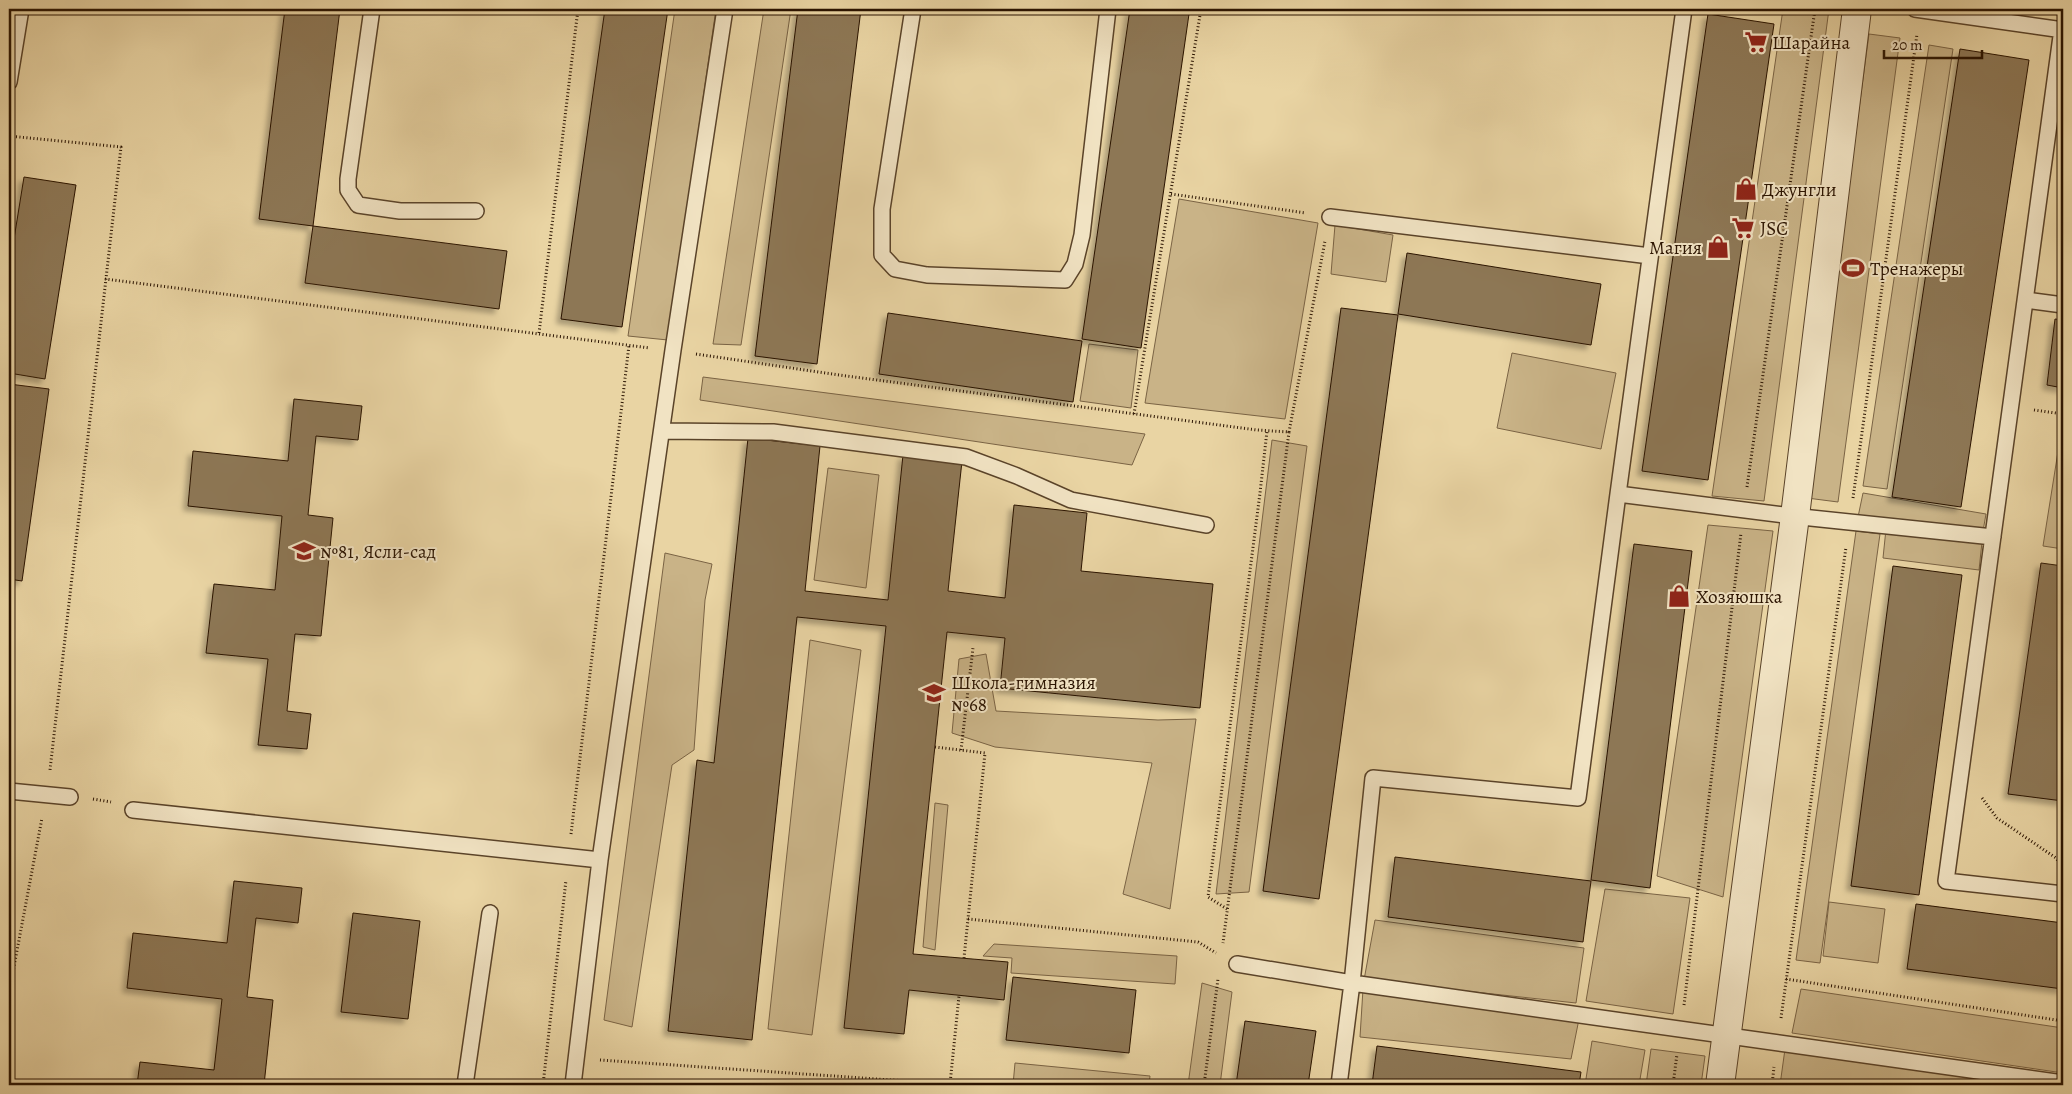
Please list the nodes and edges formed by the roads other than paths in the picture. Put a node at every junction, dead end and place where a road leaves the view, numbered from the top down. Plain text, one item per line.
1 (21, 9) edge
2 (372, 9) edge
3 (725, 9) edge
4 (913, 9) edge
5 (1108, 9) edge
6 (1684, 9) edge
7 (1857, 9) edge
8 (1915, 9) edge
9 (2063, 29) edge
10 (9, 82) edge
11 (476, 211) dead end
12 (1330, 217) road end
13 (1650, 256) junction
14 (2026, 300) junction
15 (2063, 304) edge
16 (662, 431) junction
17 (1618, 494) junction
18 (1795, 516) junction
19 (1206, 526) dead end
20 (1993, 537) junction
21 (9, 791) edge
22 (70, 797) dead end
23 (133, 810) dead end
24 (600, 860) junction
25 (2063, 894) edge
26 (490, 913) dead end
27 (1238, 964) road end
28 (1352, 983) junction
29 (1726, 1034) junction
30 (2063, 1083) edge
31 (465, 1085) edge
32 (573, 1085) edge
33 (1339, 1085) edge
34 (1720, 1085) edge

1 - 10 lane
2 - 11 lane
3 - 16 lane
4 - 5 lane
6 - 13 lane
7 - 18 street
8 - 9 lane
9 - 14 lane
12 - 13 lane
13 - 17 lane
14 - 15 lane
14 - 20 lane
16 - 19 lane
16 - 24 lane
17 - 18 lane
17 - 28 lane
18 - 20 lane
18 - 29 street
20 - 25 lane
21 - 22 lane
23 - 24 lane
24 - 32 lane
26 - 31 lane
27 - 28 lane
28 - 29 lane
28 - 33 lane
29 - 30 lane
29 - 34 street

